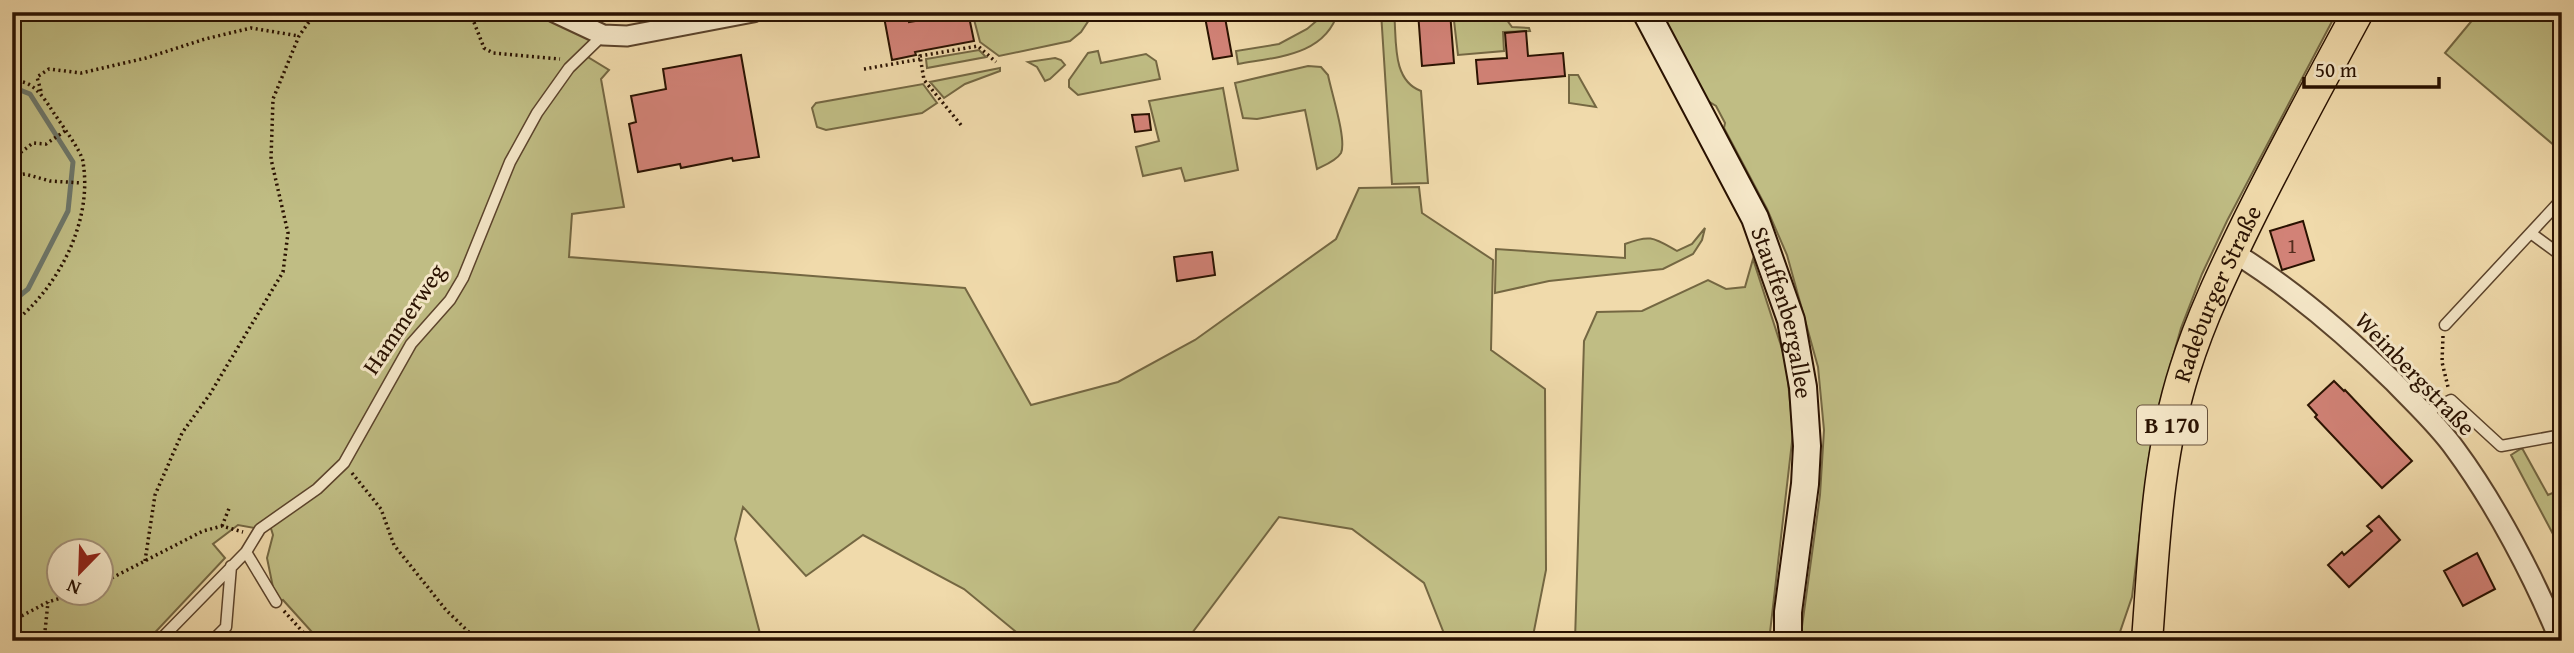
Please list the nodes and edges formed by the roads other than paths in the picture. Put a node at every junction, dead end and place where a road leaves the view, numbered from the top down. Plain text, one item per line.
1 (554, 12) edge
2 (753, 12) edge
3 (1646, 12) edge
4 (2358, 12) edge
5 (603, 35) junction
6 (2562, 199) edge
7 (2532, 233) junction
8 (2233, 252) junction
9 (2562, 256) edge
10 (2445, 325) road end
11 (2425, 413) junction
12 (2562, 435) edge
13 (246, 552) junction
14 (231, 565) junction
15 (276, 602) road end
16 (159, 641) edge
17 (212, 641) edge
18 (1787, 641) edge
19 (2147, 641) edge
20 (2560, 641) edge

1 - 5 street
2 - 5 street
3 - 18 main road, Stauffenbergallee
4 - 8 main road, Radeburger Straße / B 170
5 - 13 lane, Hammerweg
6 - 7 lane
7 - 9 lane
7 - 10 lane
8 - 11 street, Weinbergstraße
8 - 19 main road, Radeburger Straße / B 170
11 - 12 lane
11 - 20 street, Weinbergstraße
13 - 14 lane, Hammerweg
13 - 15 lane
14 - 16 lane, Hammerweg
14 - 17 lane

